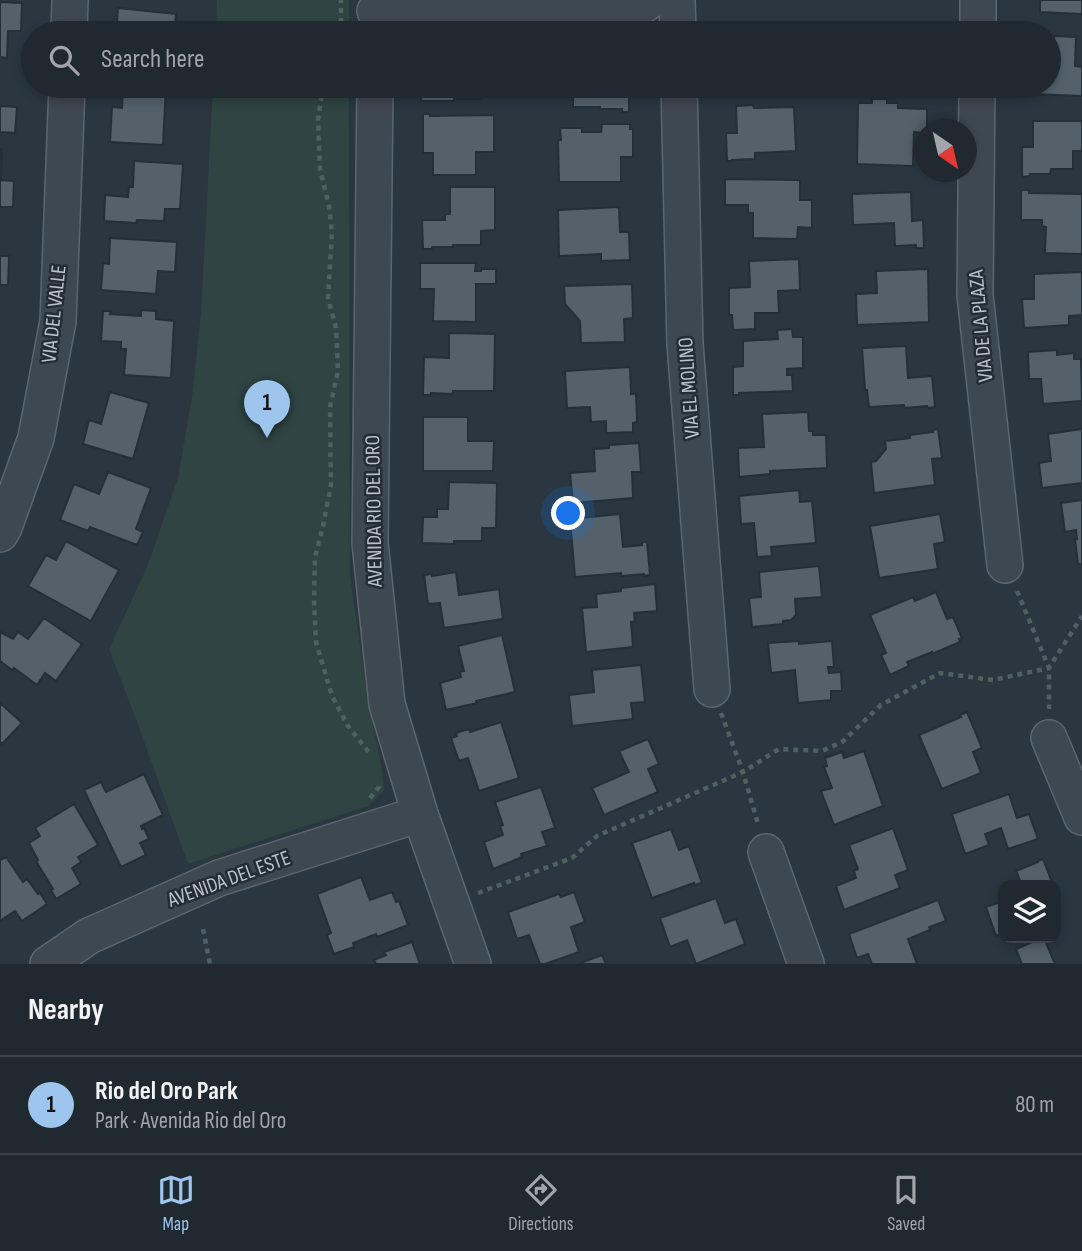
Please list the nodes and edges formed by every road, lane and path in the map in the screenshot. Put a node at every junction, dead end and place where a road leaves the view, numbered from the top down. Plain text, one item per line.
1 (70, 0) edge
2 (341, 0) edge
3 (651, 0) edge
4 (677, 0) edge
5 (978, 0) edge
6 (375, 15) edge
7 (69, 21) edge
8 (341, 21) edge
9 (678, 21) edge
10 (978, 21) edge
11 (67, 98) edge
12 (321, 98) edge
13 (375, 98) edge
14 (679, 98) edge
15 (977, 98) edge
16 (0, 534) edge
17 (1005, 565) joint
18 (1082, 616) edge
19 (1049, 668) junction
20 (712, 689) joint
21 (1049, 738) joint
22 (377, 763) dead end
23 (743, 772) junction
24 (378, 775) dead end
25 (365, 804) dead end
26 (420, 814) junction
27 (1082, 817) edge
28 (766, 852) joint
29 (451, 903) junction
30 (203, 929) dead end
31 (48, 964) edge
32 (211, 964) edge
33 (473, 964) edge
34 (806, 964) edge

1 - 7 street
2 - 8 path
3 - 6 street
4 - 9 street
5 - 10 street
11 - 16 street, VIA DEL VALLE
12 - 22 path
13 - 26 street, AVENIDA RIO DEL ORO
14 - 20 street, VIA EL MOLINO
15 - 17 street, VIA DE LA PLAZA
17 - 19 path
18 - 19 path
19 - 21 path
19 - 23 path
20 - 23 path
21 - 27 street
23 - 28 path
23 - 29 path
24 - 25 path
26 - 29 street, AVENIDA RIO DEL ORO
26 - 31 street, AVENIDA DEL ESTE
28 - 34 street
29 - 33 street, AVENIDA RIO DEL ORO
30 - 32 path

